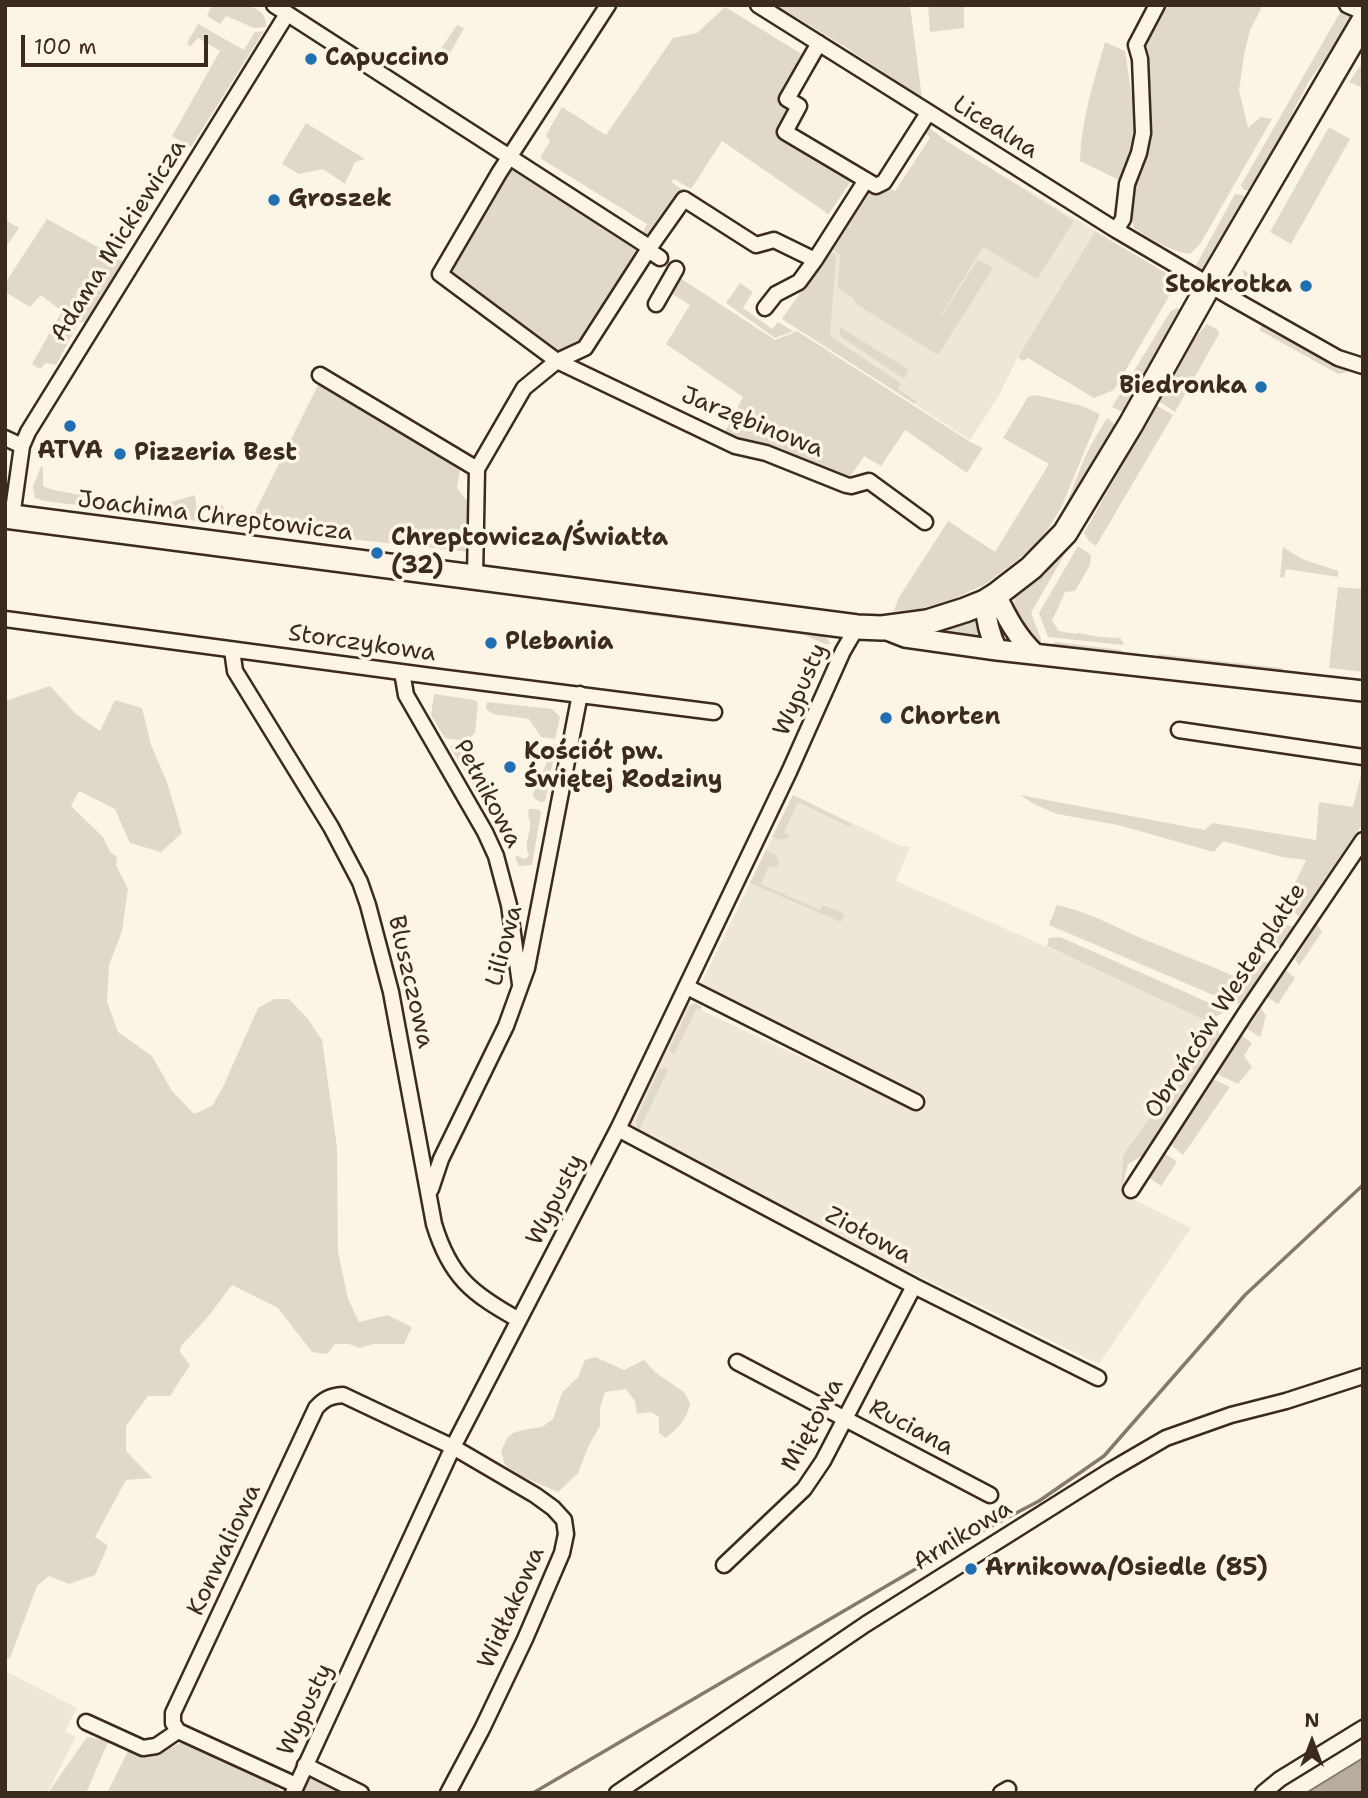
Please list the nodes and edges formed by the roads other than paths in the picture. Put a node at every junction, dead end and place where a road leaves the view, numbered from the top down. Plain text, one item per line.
1 (274, 5) edge
2 (608, 5) edge
3 (758, 5) edge
4 (1157, 5) edge
5 (1347, 5) edge
6 (1363, 12) edge
7 (287, 14) junction
8 (1363, 22) edge
9 (819, 43) junction
10 (928, 113) junction
11 (511, 157) junction
12 (866, 180) junction
13 (1116, 230) junction
14 (653, 252) junction
15 (815, 260) junction
16 (676, 269) dead end
17 (1209, 285) junction
18 (656, 304) dead end
19 (765, 308) dead end
20 (557, 361) junction
21 (1363, 366) edge
22 (320, 375) dead end
23 (5, 438) edge
24 (22, 446) junction
25 (477, 469) junction
26 (9, 517) edge
27 (925, 522) dead end
28 (475, 577) junction
29 (991, 599) junction
30 (5, 619) edge
31 (857, 627) junction
32 (882, 628) junction
33 (232, 650) junction
34 (997, 650) junction
35 (1035, 654) junction
36 (402, 672) junction
37 (1363, 691) edge
38 (580, 694) junction
39 (714, 712) dead end
40 (1179, 730) dead end
41 (1363, 757) edge
42 (1363, 840) edge
43 (510, 911) junction
44 (539, 911) junction
45 (521, 985) junction
46 (687, 987) junction
47 (916, 1102) dead end
48 (618, 1129) junction
49 (1131, 1190) dead end
50 (429, 1195) junction
51 (914, 1286) junction
52 (519, 1320) junction
53 (737, 1362) dead end
54 (1363, 1376) edge
55 (1098, 1378) dead end
56 (844, 1419) junction
57 (453, 1447) junction
58 (990, 1495) dead end
59 (724, 1565) dead end
60 (86, 1722) dead end
61 (1363, 1728) edge
62 (178, 1731) junction
63 (305, 1765) junction
64 (294, 1789) edge
65 (360, 1793) edge
66 (448, 1793) edge
67 (617, 1793) edge
68 (1263, 1793) edge

1 - 7 street
2 - 11 street
3 - 9 street, Licealna
4 - 13 street
5 - 6 street
7 - 11 street
7 - 24 street, Adama Mickiewicza
8 - 17 main road, Joachima Chreptowicza
9 - 10 street, Licealna
9 - 12 street
10 - 12 street
10 - 13 street, Licealna
11 - 14 street
11 - 20 street, Jarzębinowa
12 - 15 street
13 - 17 street, Licealna
14 - 15 street
14 - 20 street
15 - 19 street
16 - 18 street
17 - 21 street, Licealna
17 - 29 main road, Joachima Chreptowicza
20 - 25 street
20 - 27 street, Jarzębinowa
22 - 25 street
23 - 24 street
24 - 26 street, Adama Mickiewicza
25 - 28 street
26 - 28 main road, Joachima Chreptowicza
28 - 31 main road, Joachima Chreptowicza
29 - 32 main road, Joachima Chreptowicza
29 - 34 main road
29 - 35 main road
30 - 33 street, Storczykowa
31 - 32 main road, Joachima Chreptowicza
31 - 46 street, Wypusty
32 - 34 main road
33 - 36 street, Storczykowa
33 - 50 street, Bluszczowa
34 - 35 main road
35 - 37 main road
36 - 38 street, Storczykowa
36 - 43 street, Pełnikowa
38 - 39 street, Storczykowa
38 - 44 street, Liliowa
40 - 41 street
42 - 49 street, Obrońców Westerplatte
43 - 44 street
43 - 45 street, Pełnikowa
44 - 45 street, Liliowa
45 - 50 street, Liliowa
46 - 47 street
46 - 48 street, Wypusty
48 - 51 street, Ziołowa
48 - 52 street, Wypusty
50 - 52 street, Bluszczowa
51 - 55 street, Ziołowa
51 - 56 street, Miętowa
52 - 57 street, Wypusty
53 - 56 street, Ruciana
54 - 67 street, Arnikowa
56 - 58 street, Ruciana
56 - 59 street, Miętowa
57 - 62 street, Konwaliowa
57 - 63 street, Wypusty
57 - 66 street, Widłakowa
60 - 62 street
61 - 68 street
62 - 64 street
63 - 64 street, Wypusty
63 - 65 street

